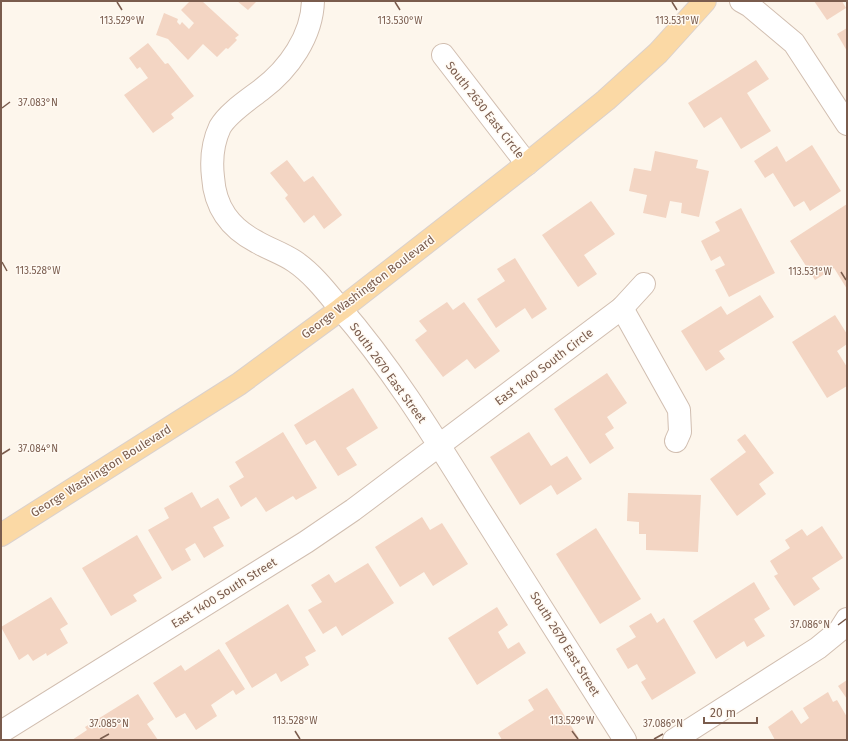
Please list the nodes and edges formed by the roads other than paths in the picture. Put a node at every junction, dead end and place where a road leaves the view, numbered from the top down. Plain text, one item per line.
1 (313, 1) edge
2 (704, 1) edge
3 (741, 1) edge
4 (443, 55) dead end
5 (847, 124) edge
6 (527, 164) junction
7 (644, 284) dead end
8 (622, 308) junction
9 (341, 309) junction
10 (676, 441) dead end
11 (440, 445) junction
12 (1, 535) edge
13 (847, 619) edge
14 (5, 731) edge
15 (625, 740) edge
16 (674, 740) edge

1 - 9 street, South 2670 East Street
2 - 6 main road, George Washington Boulevard
3 - 5 street
4 - 6 street, South 2630 East Circle
6 - 9 main road, George Washington Boulevard
7 - 8 street, East 1400 South Circle
8 - 10 street
8 - 11 street, East 1400 South Circle
9 - 11 street, South 2670 East Street
9 - 12 main road, George Washington Boulevard
11 - 14 street, East 1400 South Street
11 - 15 street, South 2670 East Street
13 - 16 street

